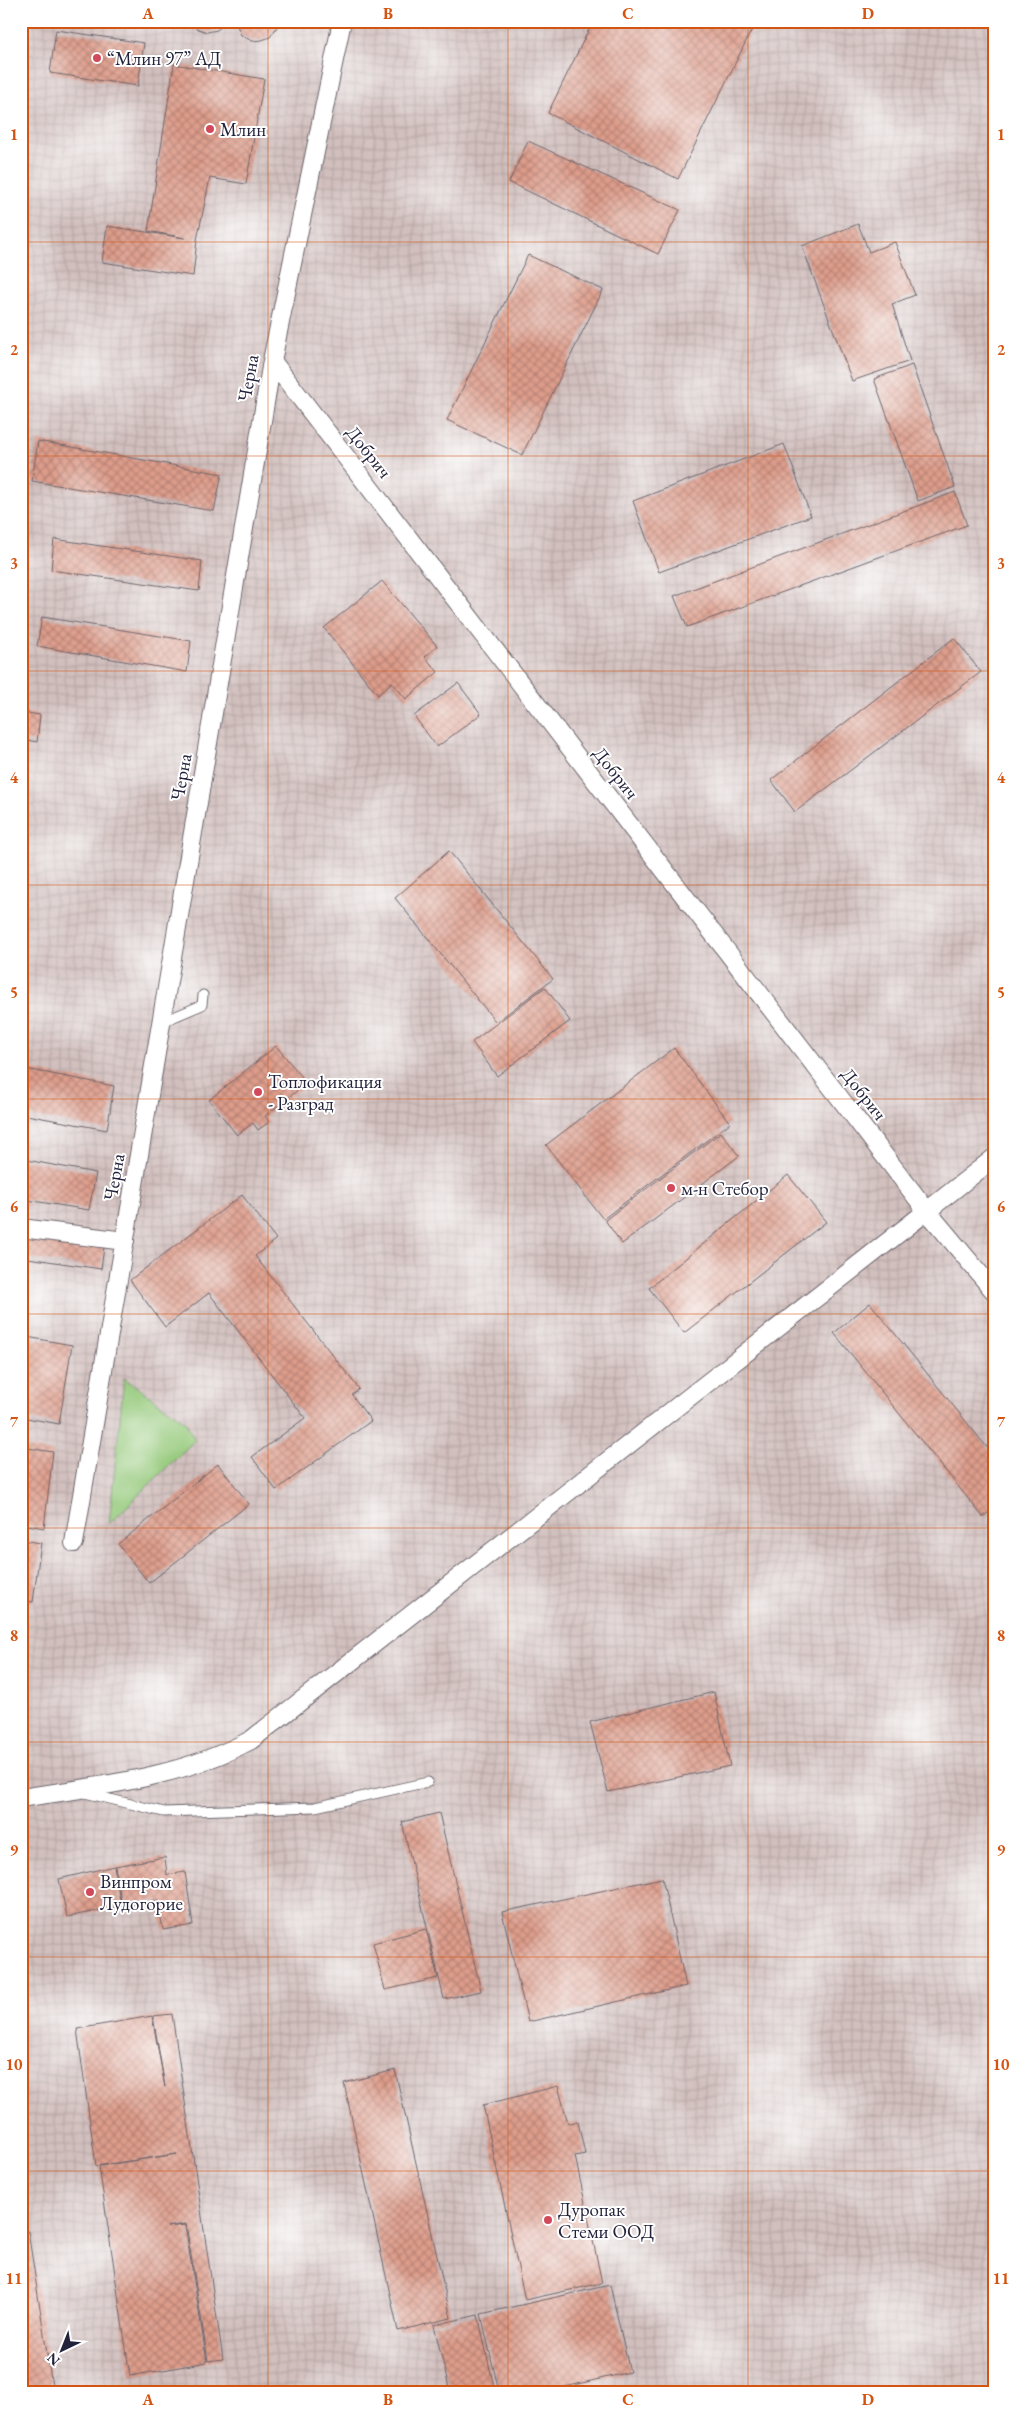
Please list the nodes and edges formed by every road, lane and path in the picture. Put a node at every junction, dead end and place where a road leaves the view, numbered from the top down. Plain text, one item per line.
1 (342, 21) edge
2 (272, 361) junction
3 (204, 995) dead end
4 (161, 1022) junction
5 (994, 1158) edge
6 (927, 1211) junction
7 (21, 1228) edge
8 (125, 1241) junction
9 (994, 1290) edge
10 (74, 1543) dead end
11 (428, 1782) dead end
12 (72, 1790) junction
13 (21, 1798) edge

1 - 2 street, Черна
2 - 4 street, Черна
2 - 6 street, Добрич
3 - 4 lane
4 - 8 street, Черна
5 - 6 street
6 - 9 street, Добрич
6 - 12 street
7 - 8 street
8 - 10 street, Черна
11 - 12 lane
12 - 13 street

